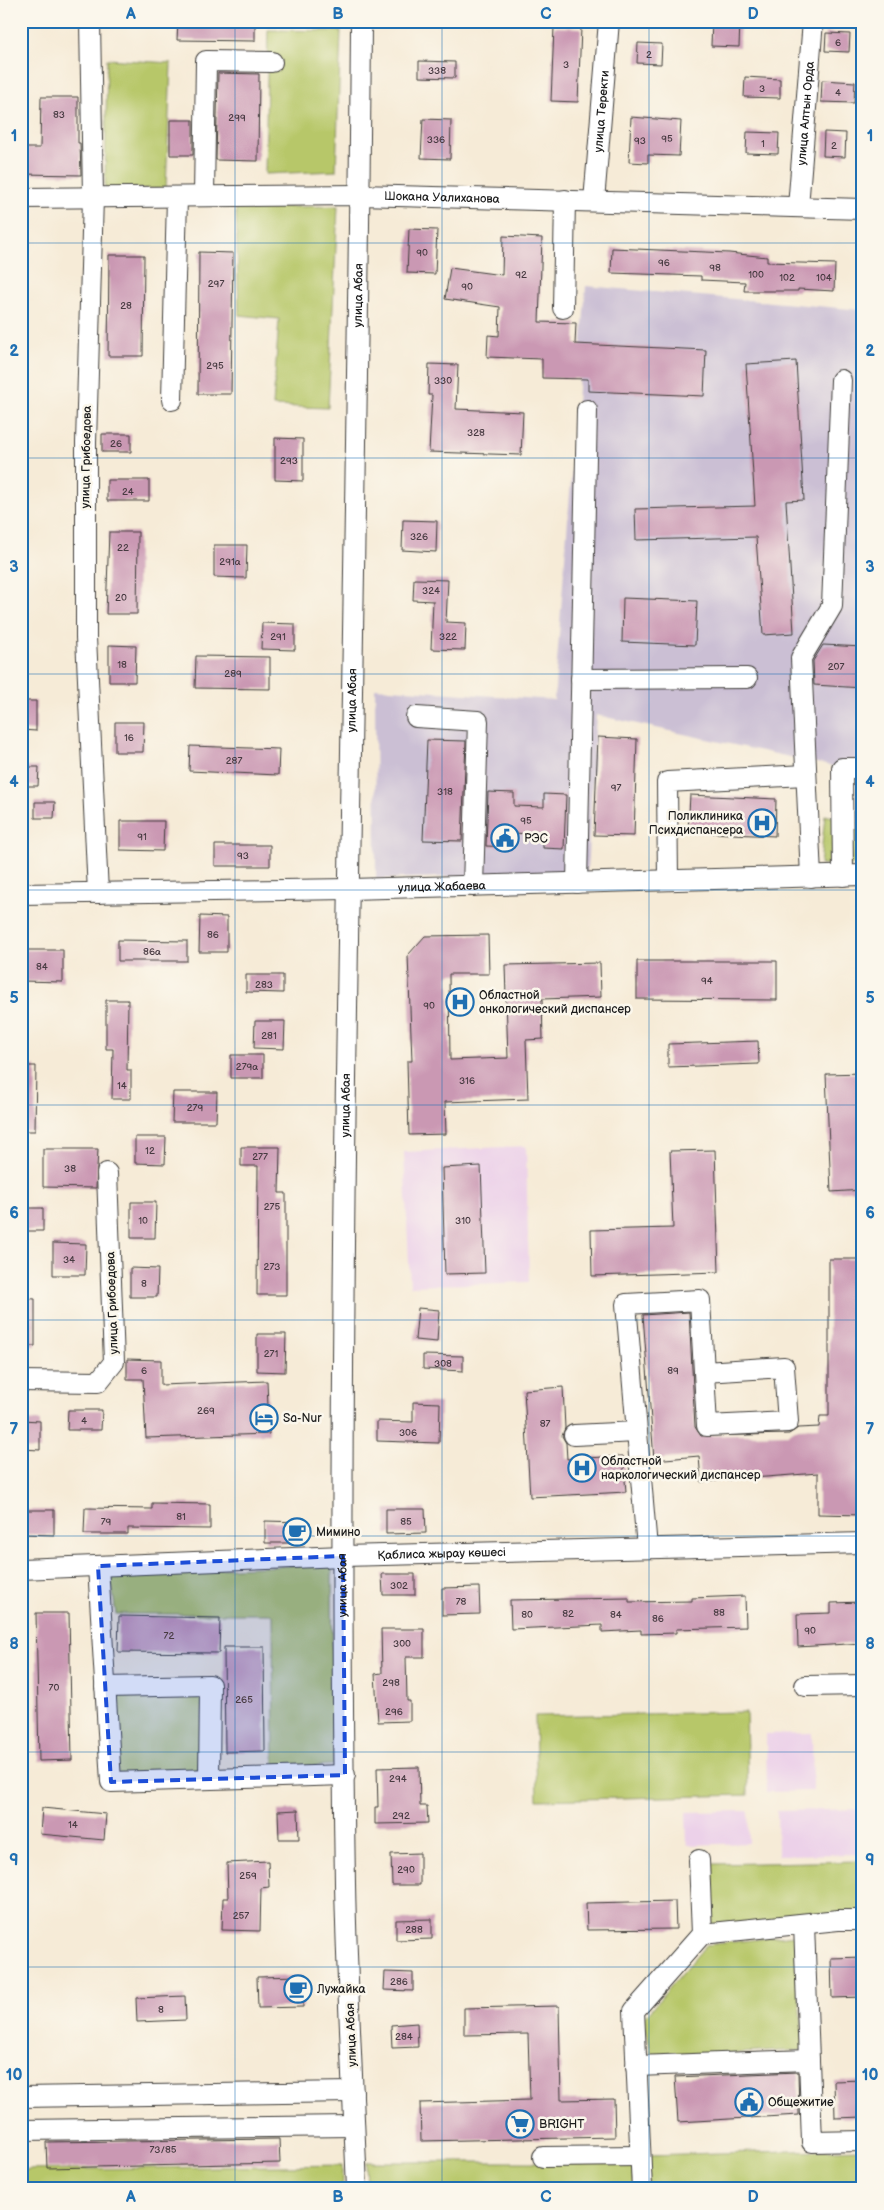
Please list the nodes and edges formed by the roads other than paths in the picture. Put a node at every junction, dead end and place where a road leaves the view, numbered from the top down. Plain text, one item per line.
1 (90, 21) edge
2 (361, 21) edge
3 (609, 21) edge
4 (813, 21) edge
5 (272, 62) dead end
6 (360, 195) junction
7 (204, 196) junction
8 (93, 197) junction
9 (178, 197) junction
10 (21, 198) edge
11 (565, 200) junction
12 (594, 201) junction
13 (798, 207) junction
14 (863, 209) edge
15 (563, 308) dead end
16 (841, 380) dead end
17 (172, 400) dead end
18 (587, 410) dead end
19 (747, 678) dead end
20 (581, 679) junction
21 (416, 718) dead end
22 (863, 768) edge
23 (806, 775) junction
24 (863, 875) edge
25 (811, 876) junction
26 (842, 876) junction
27 (668, 880) junction
28 (576, 883) junction
29 (474, 886) junction
30 (350, 889) junction
31 (98, 893) junction
32 (21, 894) edge
33 (108, 1173) dead end
34 (704, 1372) junction
35 (21, 1381) edge
36 (637, 1432) junction
37 (574, 1435) dead end
38 (863, 1543) edge
39 (647, 1548) junction
40 (343, 1556) junction
41 (98, 1566) junction
42 (21, 1569) edge
43 (863, 1685) edge
44 (805, 1686) dead end
45 (105, 1687) junction
46 (345, 1775) junction
47 (209, 1780) junction
48 (699, 1860) dead end
49 (863, 1920) edge
50 (804, 1924) junction
51 (702, 1934) junction
52 (809, 2060) junction
53 (636, 2066) junction
54 (353, 2092) junction
55 (21, 2097) edge
56 (354, 2126) junction
57 (21, 2130) edge
58 (863, 2141) edge
59 (542, 2156) dead end
60 (640, 2156) junction
61 (357, 2189) edge
62 (642, 2189) edge

1 - 8 street, улица Грибоедова
2 - 6 street, улица Абая
3 - 12 street, улица Теректи
4 - 13 street, улица Алтын Орда
5 - 7 street
6 - 7 street, Шокана Уалиханова
6 - 11 street, Шокана Уалиханова
6 - 30 street, улица Абая
7 - 9 street, Шокана Уалиханова
8 - 9 street, Шокана Уалиханова
8 - 10 street, Шокана Уалиханова
8 - 31 street, улица Грибоедова
9 - 17 street
11 - 12 street, Шокана Уалиханова
11 - 15 street
12 - 13 street, Шокана Уалиханова
13 - 14 street, Шокана Уалиханова
16 - 23 street
18 - 20 street
19 - 20 street
20 - 28 street
21 - 29 street
22 - 26 street
23 - 25 street
23 - 27 street
24 - 26 street, улица Жабаева
25 - 26 street, улица Жабаева
25 - 27 street, улица Жабаева
27 - 28 street, улица Жабаева
28 - 29 street, улица Жабаева
29 - 30 street, улица Жабаева
30 - 31 street, улица Жабаева
30 - 40 street, улица Абая
31 - 32 street, улица Жабаева
33 - 35 street, улица Грибоедова
34 - 34 street
34 - 36 street
36 - 37 street
36 - 39 street
38 - 39 street, Қаблиса жырау көшесі
39 - 40 street, Қаблиса жырау көшесі
40 - 41 street, Қаблиса жырау көшесі
40 - 46 street, улица Абая
41 - 42 street, Қаблиса жырау көшесі
41 - 45 street
43 - 44 street
45 - 47 street
45 - 47 street
46 - 47 street
46 - 54 street, улица Абая
48 - 51 street
49 - 50 street
50 - 51 street
50 - 52 street
51 - 53 street
52 - 53 street
52 - 58 street
53 - 60 street
54 - 55 street
54 - 56 street, улица Абая
56 - 57 street
56 - 61 street, улица Абая
59 - 60 street
60 - 62 street

